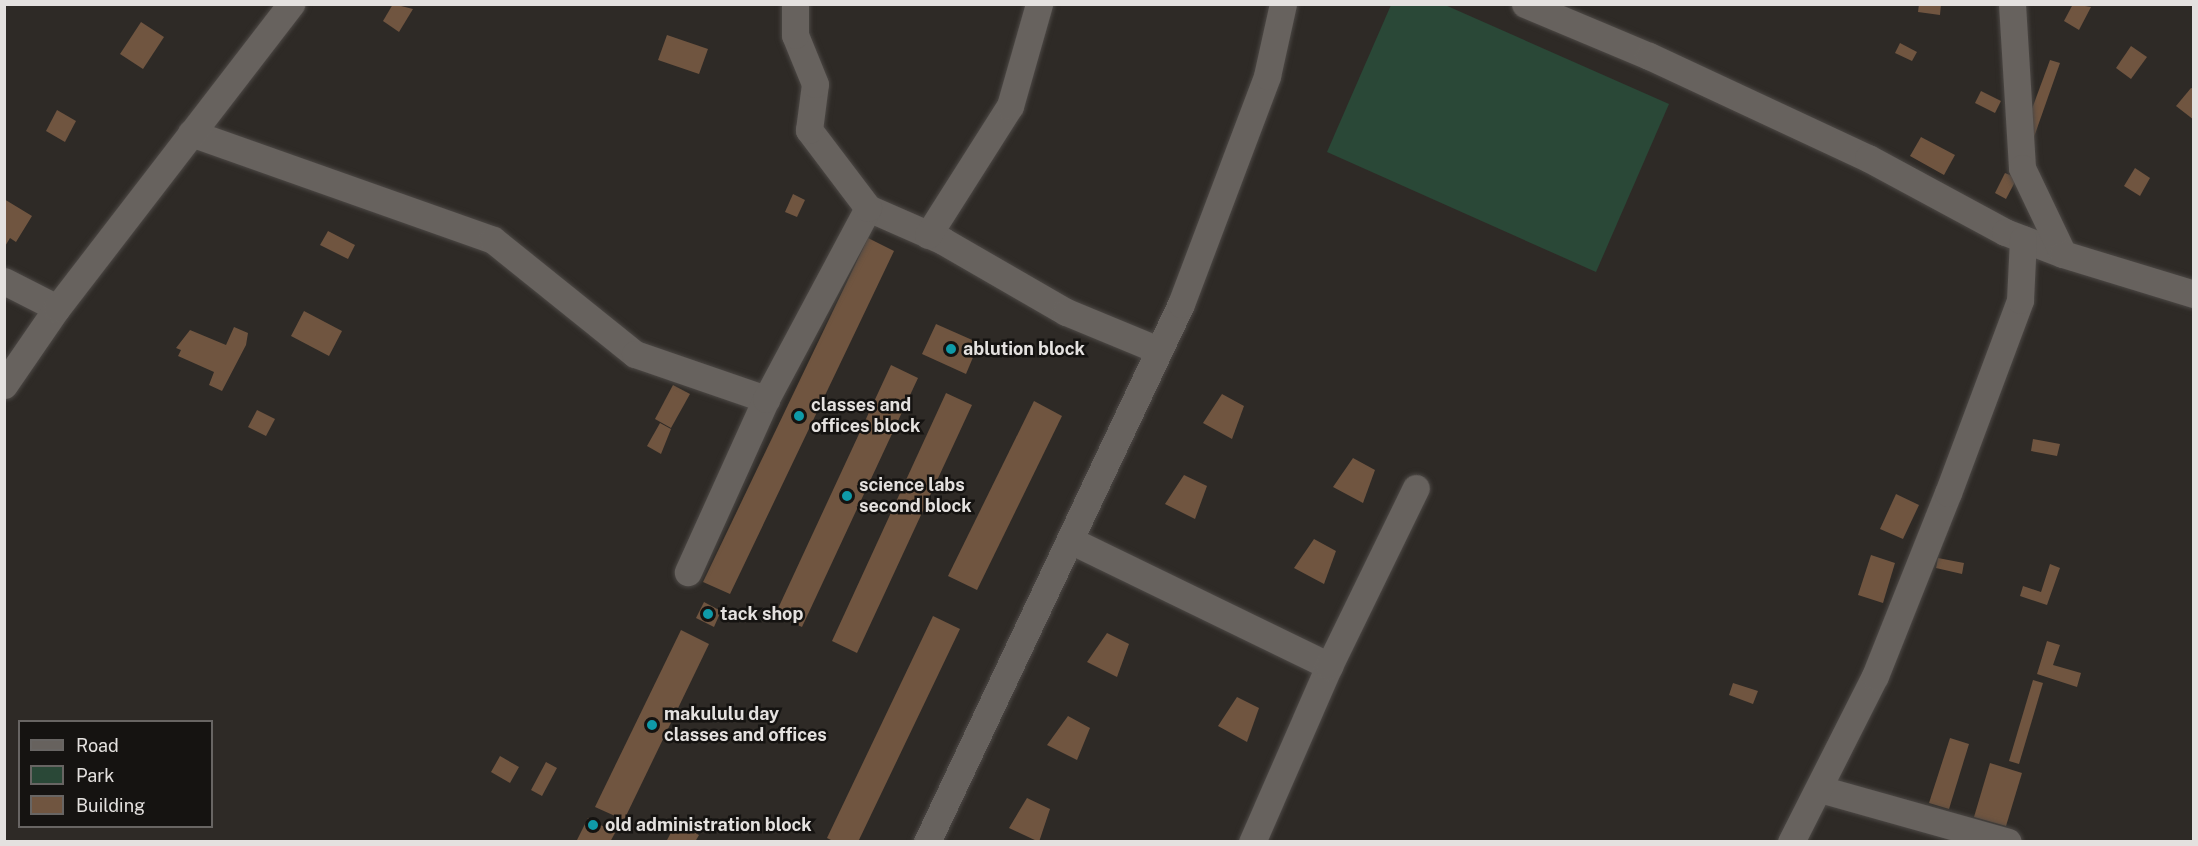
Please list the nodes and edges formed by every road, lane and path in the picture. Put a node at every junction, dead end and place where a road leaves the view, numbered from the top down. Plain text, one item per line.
1 (291, 4) edge
2 (795, 4) edge
3 (1040, 4) edge
4 (1283, 4) edge
5 (1526, 4) edge
6 (2012, 4) edge
7 (191, 133) junction
8 (868, 208) junction
9 (928, 235) junction
10 (2023, 239) junction
11 (2063, 254) junction
12 (4, 281) edge
13 (2193, 294) edge
14 (57, 308) junction
15 (1158, 350) junction
16 (4, 385) edge
17 (766, 399) junction
18 (1416, 488) dead end
19 (1072, 541) junction
20 (688, 572) dead end
21 (1329, 666) junction
22 (1820, 789) junction
23 (927, 842) edge
24 (1252, 842) edge
25 (1791, 842) edge
26 (2008, 842) edge

1 - 7 street
2 - 8 street
3 - 9 street
4 - 15 street
5 - 10 street
6 - 11 street
7 - 14 street
7 - 17 street
8 - 9 street
8 - 17 street
9 - 15 street
10 - 11 street
10 - 22 street
11 - 13 street
12 - 14 street
14 - 16 street
15 - 19 street
17 - 20 street
18 - 21 street
19 - 21 street
19 - 23 street
21 - 24 street
22 - 25 street
22 - 26 street

